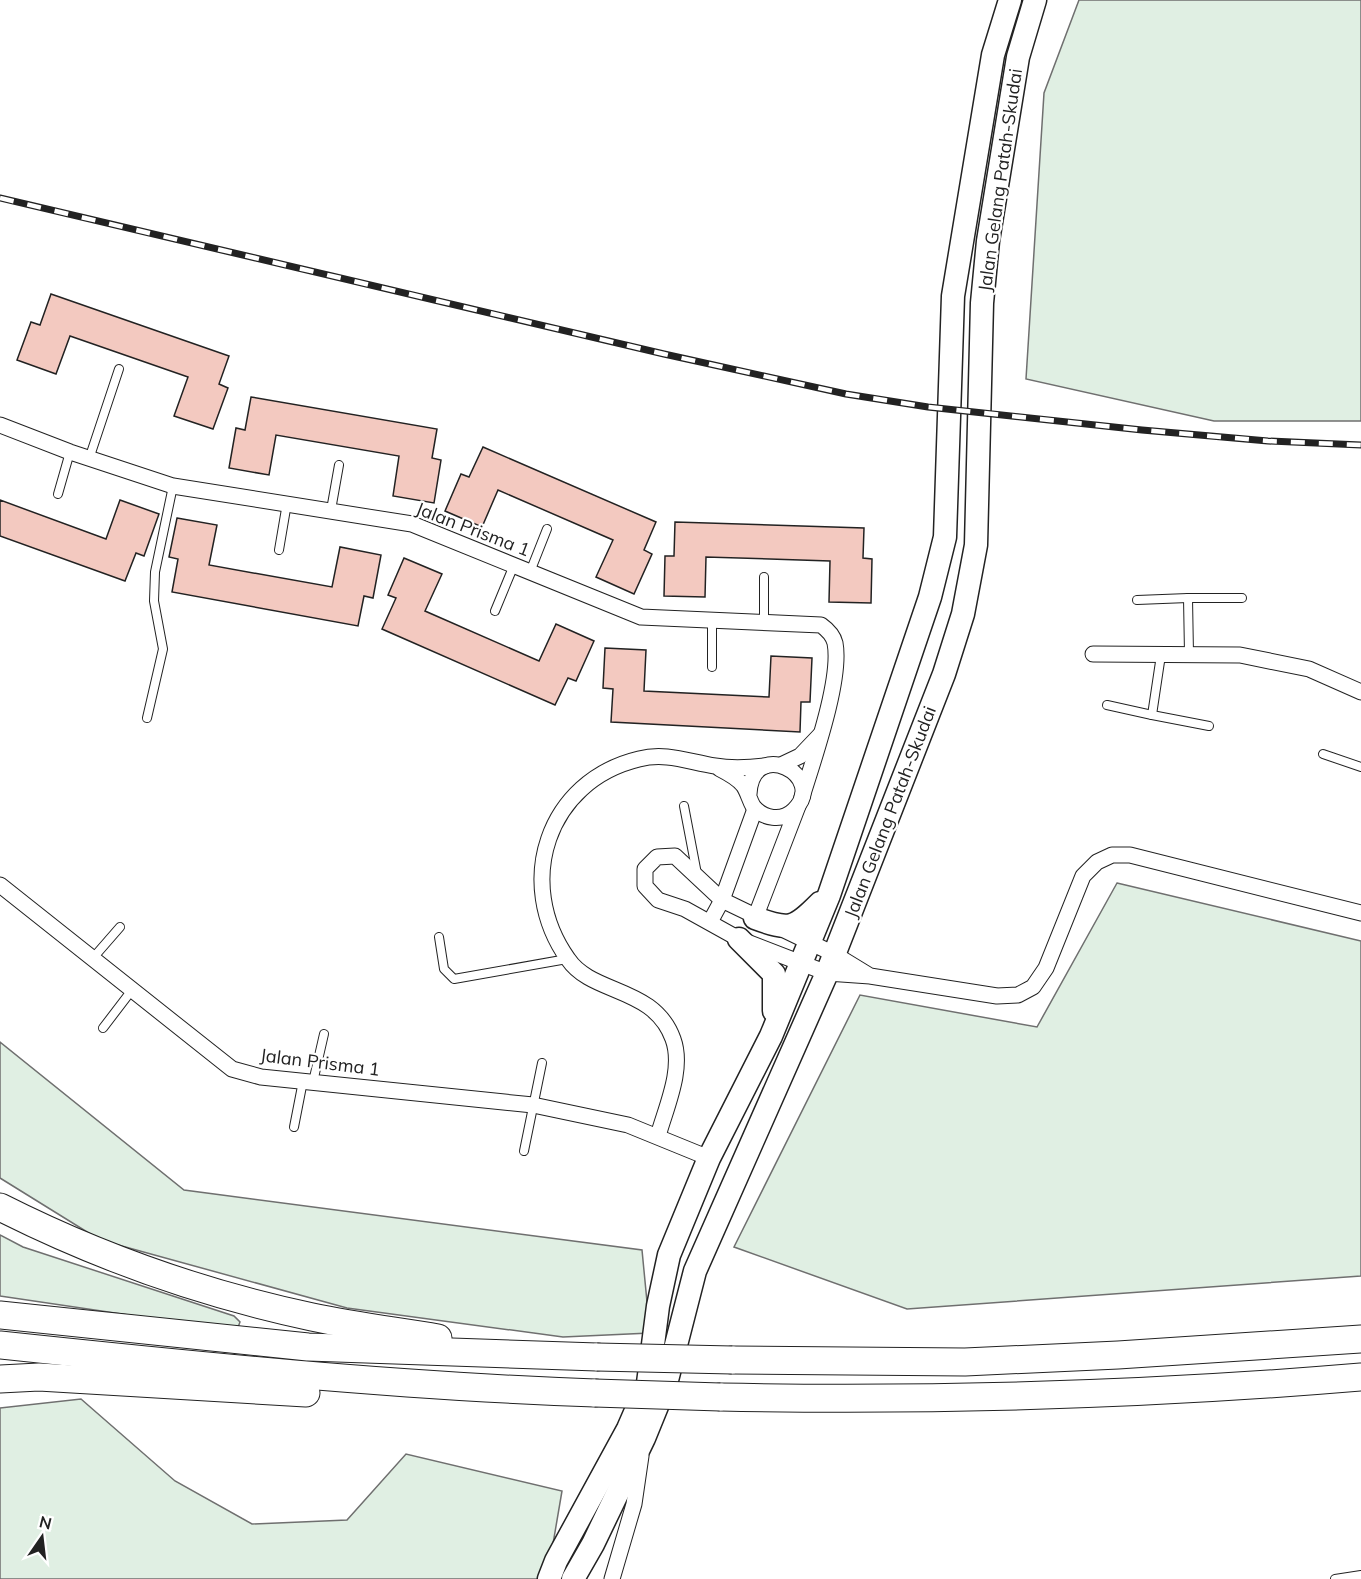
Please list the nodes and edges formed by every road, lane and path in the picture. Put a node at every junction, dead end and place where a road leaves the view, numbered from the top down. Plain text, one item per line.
1 (1010, 0) edge
2 (1035, 0) edge
3 (119, 369) dead end
4 (0, 425) edge
5 (70, 452) junction
6 (89, 459) junction
7 (339, 465) dead end
8 (173, 486) junction
9 (58, 494) dead end
10 (287, 503) junction
11 (331, 510) junction
12 (547, 529) dead end
13 (279, 550) dead end
14 (514, 565) junction
15 (530, 572) junction
16 (764, 577) dead end
17 (1188, 598) junction
18 (1242, 598) dead end
19 (1137, 600) dead end
20 (495, 610) dead end
21 (712, 619) junction
22 (765, 621) junction
23 (1093, 654) dead end
24 (1189, 654) junction
25 (1161, 655) junction
26 (712, 667) dead end
27 (1361, 692) edge
28 (1107, 705) dead end
29 (1152, 715) junction
30 (147, 718) dead end
31 (1209, 726) dead end
32 (822, 733) junction
33 (1323, 754) dead end
34 (782, 765) junction
35 (715, 766) junction
36 (765, 766) junction
37 (1361, 767) edge
38 (749, 794) junction
39 (800, 801) junction
40 (684, 806) dead end
41 (755, 809) junction
42 (697, 876) junction
43 (0, 885) edge
44 (828, 895) junction
45 (722, 900) junction
46 (1361, 913) edge
47 (755, 918) junction
48 (711, 922) junction
49 (120, 927) dead end
50 (439, 937) dead end
51 (739, 939) junction
52 (803, 952) junction
53 (93, 958) junction
54 (567, 959) junction
55 (830, 964) junction
56 (132, 990) junction
57 (103, 1028) dead end
58 (324, 1034) dead end
59 (771, 1036) junction
60 (542, 1063) dead end
61 (308, 1082) junction
62 (533, 1106) junction
63 (294, 1127) dead end
64 (658, 1136) junction
65 (524, 1151) dead end
66 (709, 1158) junction
67 (0, 1207) edge
68 (0, 1315) edge
69 (1361, 1339) edge
70 (0, 1345) edge
71 (506, 1354) junction
72 (1361, 1377) edge
73 (0, 1379) edge
74 (501, 1389) junction
75 (644, 1438) junction
76 (1361, 1575) edge
77 (549, 1579) edge
78 (573, 1579) edge
79 (612, 1579) edge
80 (1335, 1579) edge

1 - 44 main road, Jalan Gelang Patah-Skudai
2 - 55 main road, Jalan Gelang Patah-Skudai
3 - 6 lane
4 - 5 street, Jalan Prisma 1
5 - 6 street, Jalan Prisma 1
5 - 9 lane
6 - 8 street, Jalan Prisma 1
7 - 11 lane
8 - 10 street, Jalan Prisma 1
8 - 30 lane
10 - 11 street, Jalan Prisma 1
10 - 13 lane
11 - 14 street, Jalan Prisma 1
12 - 15 lane
14 - 15 street, Jalan Prisma 1
14 - 20 lane
15 - 21 street, Jalan Prisma 1
16 - 22 lane
17 - 18 lane
17 - 19 lane
17 - 24 lane
21 - 22 street, Jalan Prisma 1
21 - 26 lane
22 - 32 street, Jalan Prisma 1
23 - 25 street
24 - 25 street
24 - 27 street
25 - 29 lane
28 - 29 lane
29 - 31 lane
32 - 34 street
32 - 39 street, Jalan Prisma 1
33 - 37 lane
34 - 36 street
34 - 39 street
35 - 36 street
35 - 38 street
35 - 54 street
36 - 38 street
38 - 41 street
39 - 41 street
39 - 47 street, Jalan Prisma 1
40 - 42 lane
41 - 45 street
42 - 45 street
42 - 48 street
43 - 53 street, Jalan Prisma 1
44 - 47 main road
44 - 52 main road, Jalan Gelang Patah-Skudai
45 - 47 street
45 - 48 street
46 - 55 street
47 - 52 street
48 - 51 street
49 - 53 lane
50 - 54 lane
51 - 52 street
51 - 59 main road
52 - 55 street
52 - 55 street
52 - 59 main road, Jalan Gelang Patah-Skudai
53 - 56 street, Jalan Prisma 1
54 - 64 street
55 - 75 main road, Jalan Gelang Patah-Skudai
56 - 57 lane
56 - 61 street, Jalan Prisma 1
58 - 61 lane
59 - 66 main road, Jalan Gelang Patah-Skudai
60 - 62 lane
61 - 62 street, Jalan Prisma 1
61 - 63 lane
62 - 64 street, Jalan Prisma 1
62 - 65 lane
64 - 66 street, Jalan Prisma 1
66 - 77 main road, Jalan Gelang Patah-Skudai
67 - 71 highway
68 - 71 highway
69 - 71 highway, bridge
70 - 74 highway
72 - 74 highway, bridge
73 - 74 highway
75 - 78 main road, Jalan Gelang Patah-Skudai
75 - 79 street
76 - 80 lane

